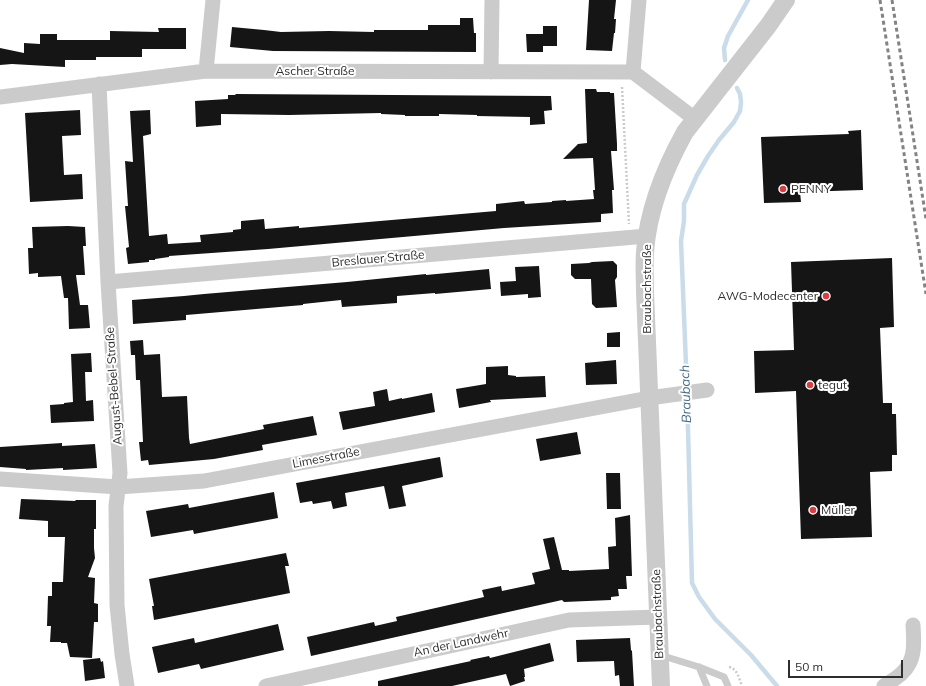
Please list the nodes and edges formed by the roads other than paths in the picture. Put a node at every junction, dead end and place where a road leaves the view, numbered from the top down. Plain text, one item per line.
1 (213, 0) edge
2 (492, 0) edge
3 (639, 0) edge
4 (786, 0) edge
5 (206, 71) junction
6 (492, 72) junction
7 (627, 72) junction
8 (99, 84) junction
9 (0, 97) edge
10 (695, 119) junction
11 (647, 236) junction
12 (108, 282) junction
13 (707, 390) dead end
14 (649, 398) junction
15 (0, 479) edge
16 (118, 487) junction
17 (658, 617) junction
18 (913, 626) dead end
19 (660, 655) junction
20 (699, 667) junction
21 (127, 686) edge
22 (266, 686) edge
23 (661, 686) edge
24 (707, 686) edge
25 (728, 686) edge
26 (884, 686) edge

1 - 5 street
2 - 6 street
3 - 7 street
4 - 10 street, Braubachstraße
5 - 6 street, Ascher Straße
5 - 8 street, Ascher Straße
6 - 7 street, Ascher Straße
7 - 10 street
8 - 9 street, Ascher Straße
8 - 12 street, August-Bebel-Straße
10 - 11 street, Braubachstraße
11 - 12 street, Breslauer Straße
11 - 14 street, Braubachstraße
12 - 16 street, August-Bebel-Straße
13 - 14 street
14 - 16 street, Limesstraße
14 - 17 street, Braubachstraße
15 - 16 street, Limesstraße
16 - 21 street, August-Bebel-Straße
17 - 19 street, Braubachstraße
17 - 22 street, An der Landwehr
18 - 26 street
19 - 20 lane
19 - 23 street, Braubachstraße
20 - 24 lane
20 - 25 lane

